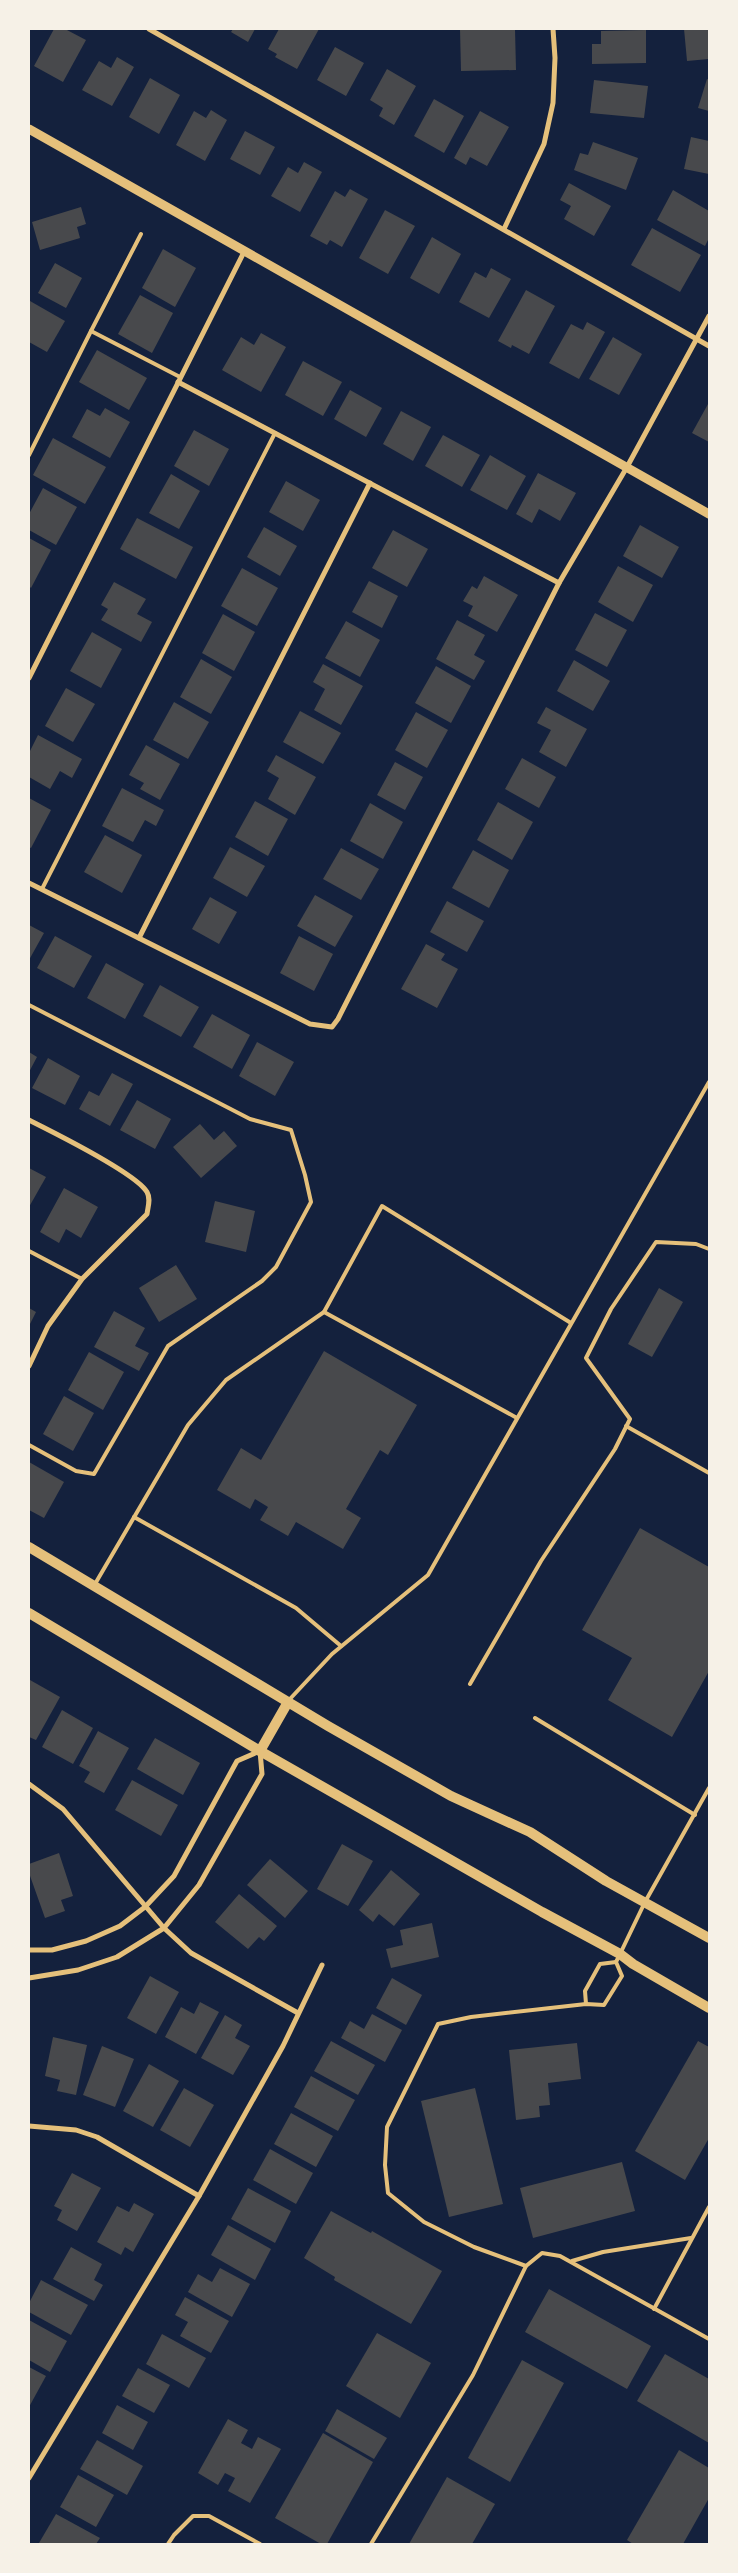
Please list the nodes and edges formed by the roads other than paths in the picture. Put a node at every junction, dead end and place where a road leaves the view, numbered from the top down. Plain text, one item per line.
1 (149, 29) edge
2 (553, 29) edge
3 (29, 129) edge
4 (504, 229) junction
5 (141, 234) dead end
6 (244, 252) junction
7 (709, 316) edge
8 (91, 331) junction
9 (697, 339) junction
10 (709, 346) edge
11 (179, 380) junction
12 (275, 433) junction
13 (29, 455) edge
14 (627, 467) junction
15 (370, 483) junction
16 (709, 514) edge
17 (559, 583) junction
18 (29, 678) edge
19 (29, 882) edge
20 (42, 889) junction
21 (138, 938) junction
22 (29, 1005) edge
23 (709, 1082) edge
24 (29, 1120) edge
25 (709, 1249) edge
26 (29, 1251) edge
27 (82, 1279) junction
28 (324, 1312) junction
29 (571, 1323) junction
30 (29, 1366) edge
31 (518, 1418) junction
32 (626, 1426) junction
33 (29, 1445) edge
34 (709, 1473) edge
35 (134, 1517) junction
36 (29, 1547) edge
37 (95, 1584) junction
38 (29, 1613) edge
39 (341, 1646) junction
40 (470, 1684) dead end
41 (288, 1702) junction
42 (535, 1718) dead end
43 (260, 1751) junction
44 (29, 1784) edge
45 (709, 1788) edge
46 (694, 1815) junction
47 (645, 1902) junction
48 (146, 1907) junction
49 (164, 1928) junction
50 (709, 1938) edge
51 (29, 1950) edge
52 (618, 1958) junction
53 (322, 1964) dead end
54 (29, 1978) edge
55 (586, 2004) junction
56 (709, 2008) edge
57 (298, 2013) junction
58 (29, 2126) edge
59 (199, 2196) junction
60 (709, 2207) edge
61 (691, 2238) junction
62 (572, 2261) junction
63 (526, 2266) junction
64 (654, 2309) junction
65 (709, 2339) edge
66 (29, 2478) edge
67 (168, 2544) edge
68 (260, 2544) edge
69 (371, 2544) edge

1 - 4 street
2 - 4 street
3 - 6 street
4 - 9 street
5 - 8 lane
6 - 11 street
6 - 14 street
7 - 9 street
8 - 11 lane
8 - 13 lane
9 - 10 street
9 - 14 street
11 - 12 street
11 - 18 street
12 - 15 street
12 - 20 lane
14 - 16 street
14 - 17 street
15 - 17 street
15 - 21 street
17 - 21 street
19 - 20 street
20 - 21 street
22 - 33 lane
23 - 29 lane
24 - 27 street
25 - 32 lane
26 - 27 lane
27 - 30 street
28 - 29 lane
28 - 31 lane
28 - 35 lane
29 - 31 lane
31 - 39 lane
32 - 34 lane
32 - 40 lane
35 - 37 lane
35 - 39 lane
36 - 37 main road
37 - 41 main road
38 - 43 main road
39 - 41 lane
41 - 43 main road
41 - 47 main road
42 - 46 lane
43 - 48 street
43 - 49 street
43 - 52 main road
44 - 48 street
45 - 46 lane
46 - 47 lane
47 - 50 main road
47 - 52 lane
48 - 49 street
48 - 51 street
49 - 54 street
49 - 57 street
52 - 55 lane
52 - 55 lane
52 - 56 main road
53 - 57 street
55 - 63 lane
57 - 59 street
58 - 59 street
59 - 66 street
60 - 61 lane
61 - 62 lane
61 - 64 lane
62 - 63 lane
62 - 64 lane
63 - 69 lane
64 - 65 lane
67 - 68 lane

